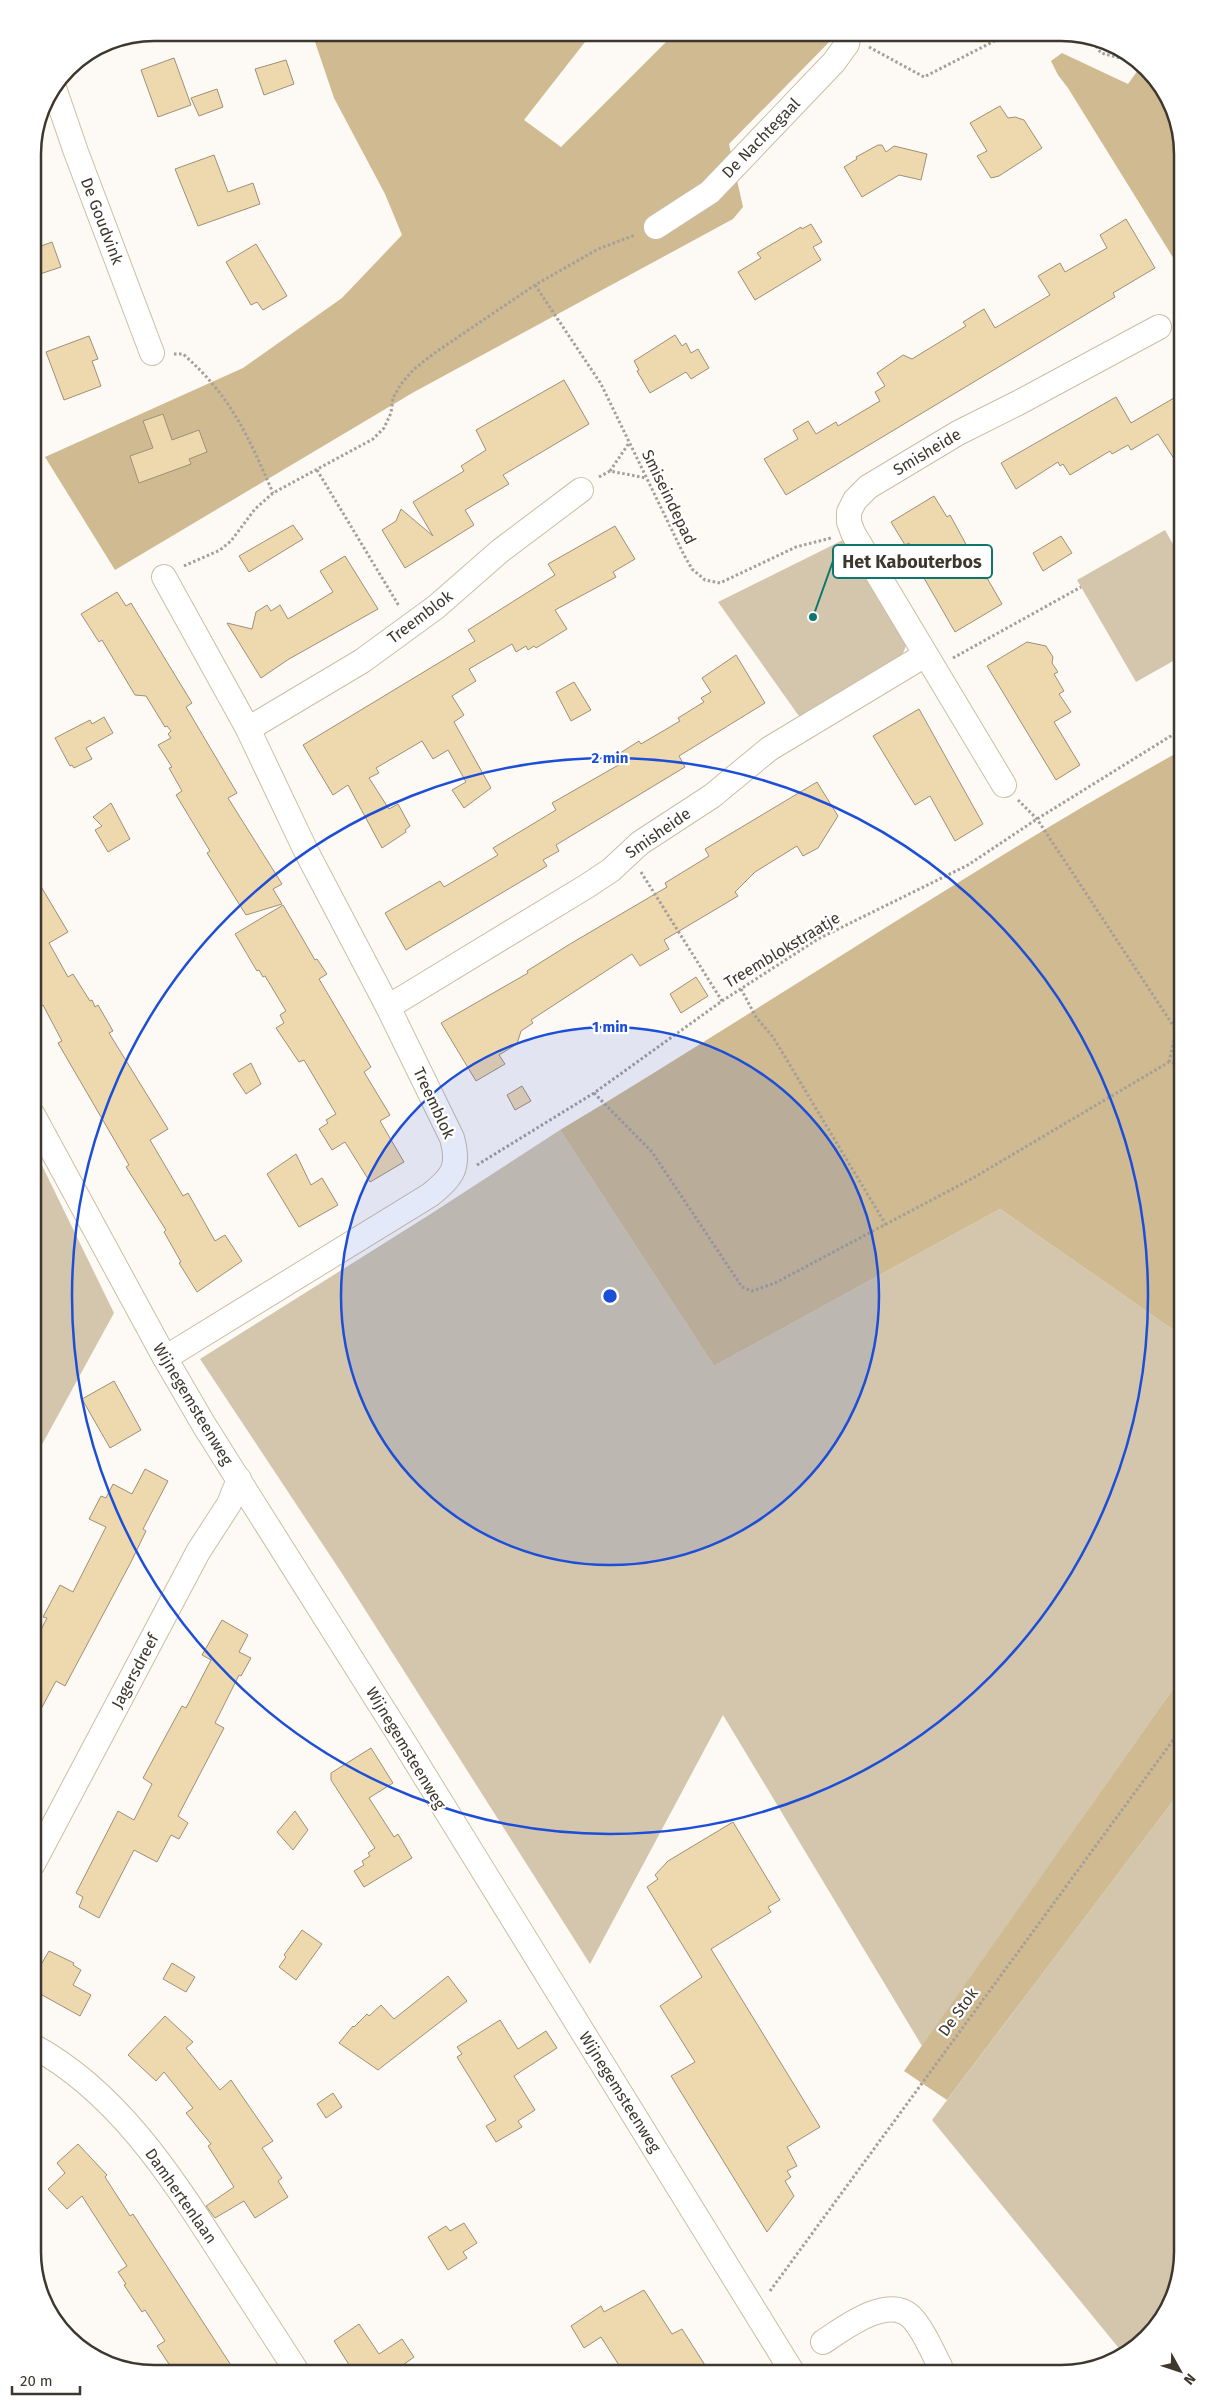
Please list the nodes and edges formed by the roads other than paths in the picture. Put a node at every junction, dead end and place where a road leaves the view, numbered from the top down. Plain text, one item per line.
1 (848, 41) edge
2 (57, 97) edge
3 (656, 227) road end
4 (1158, 327) dead end
5 (152, 353) road end
6 (581, 490) road end
7 (164, 577) road end
8 (928, 661) junction
9 (248, 729) junction
10 (1004, 785) dead end
11 (388, 1007) junction
12 (41, 1130) edge
13 (165, 1358) junction
14 (239, 1479) junction
15 (41, 1847) edge
16 (41, 2051) edge
17 (822, 2342) dead end
18 (293, 2365) edge
19 (788, 2365) edge
20 (939, 2365) edge

1 - 3 street, De Nachtegaal
2 - 5 street, De Goudvink
4 - 8 street, Smisheide
6 - 9 street, Treemblok
7 - 9 street, Treemblok
8 - 10 street, Smisheide
8 - 11 street, Smisheide
9 - 11 street, Treemblok
11 - 13 street, Treemblok
12 - 13 street, Wijnegemsteenweg
13 - 14 street, Wijnegemsteenweg
14 - 15 street, Jagersdreef
14 - 19 street, Wijnegemsteenweg
16 - 18 street, Damhertenlaan
17 - 20 street

